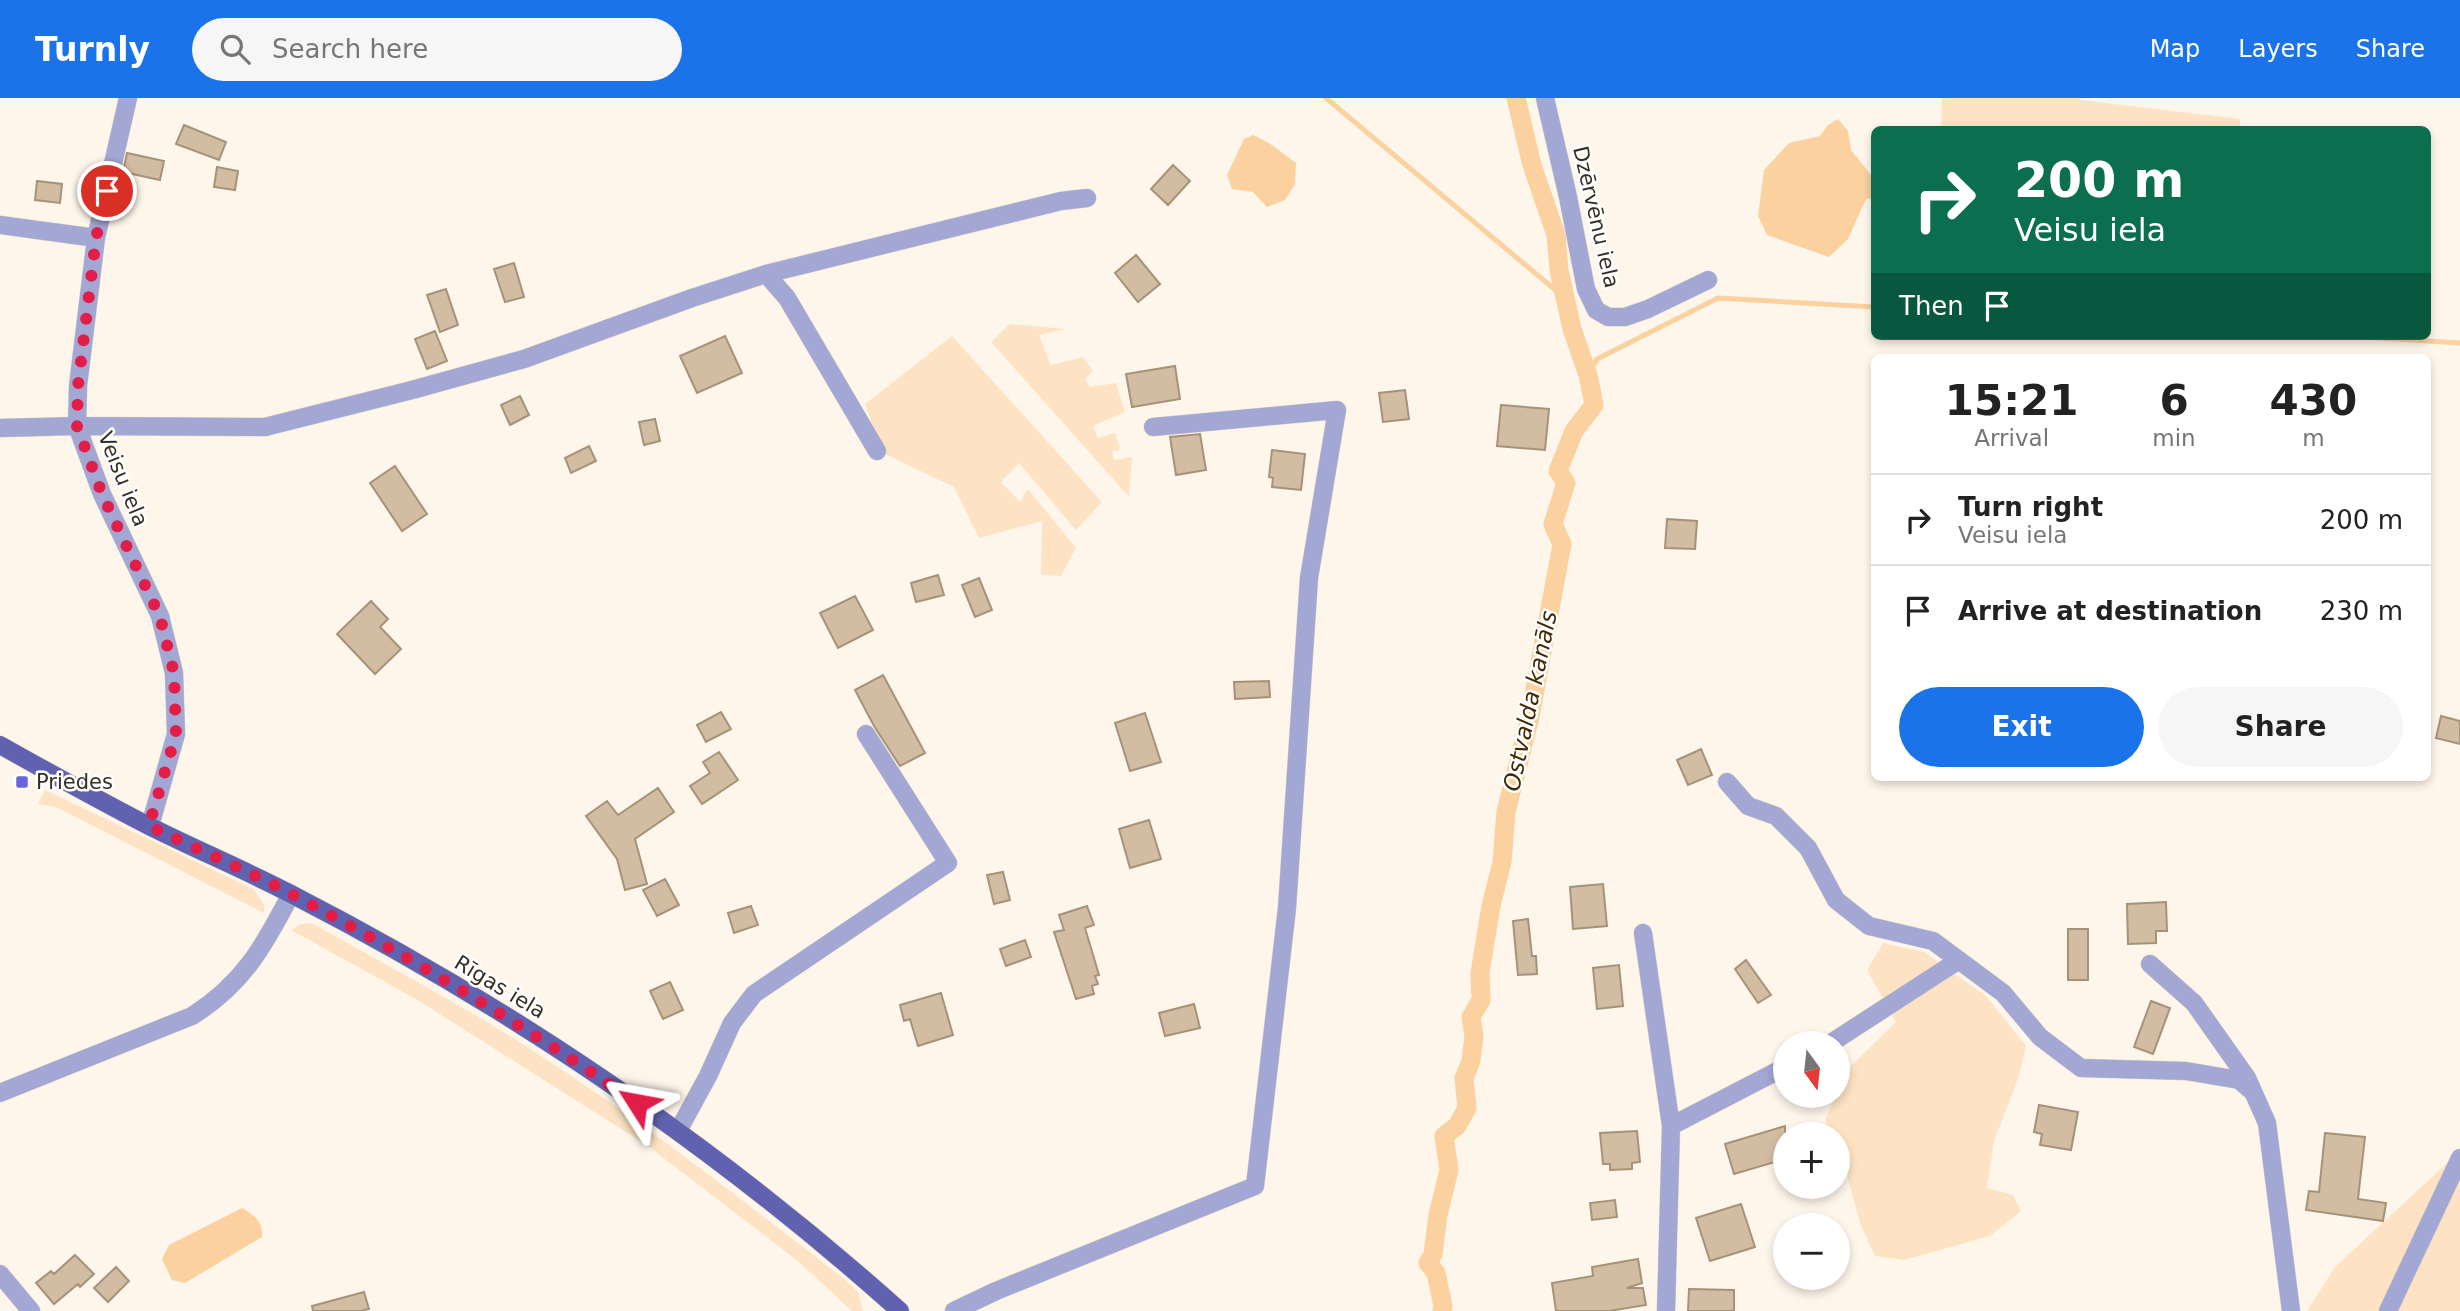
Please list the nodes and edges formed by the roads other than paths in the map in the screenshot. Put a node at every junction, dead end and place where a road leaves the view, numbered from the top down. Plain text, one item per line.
1 (128, 98) edge
2 (1545, 98) edge
3 (1087, 198) dead end
4 (0, 225) edge
5 (96, 238) junction
6 (766, 274) junction
7 (1708, 279) dead end
8 (77, 426) junction
9 (1153, 427) dead end
10 (0, 428) edge
11 (877, 451) dead end
12 (866, 734) dead end
13 (0, 745) edge
14 (1727, 782) dead end
15 (149, 826) junction
16 (291, 894) junction
17 (1643, 933) dead end
18 (1959, 960) junction
19 (2150, 964) dead end
20 (1850, 1031) edge
21 (1773, 1073) edge
22 (2253, 1092) junction
23 (0, 1093) edge
24 (1671, 1126) junction
25 (678, 1131) junction
26 (2460, 1158) edge
27 (0, 1274) edge
28 (892, 1309) edge
29 (31, 1311) edge
30 (954, 1311) edge
31 (1666, 1311) edge
32 (2291, 1311) edge
33 (2388, 1311) edge

1 - 5 street, Veisu iela
2 - 7 street, Dzērvēnu iela
3 - 6 street
4 - 5 street
5 - 8 street, Veisu iela
6 - 8 street
6 - 11 street
8 - 10 street
8 - 15 street, Veisu iela
9 - 30 street
12 - 25 street
13 - 15 main road, Rīgas iela
14 - 18 street
15 - 16 main road, Rīgas iela
16 - 23 street
16 - 25 main road, Rīgas iela
17 - 24 street
18 - 20 street
18 - 22 street
19 - 22 street
21 - 24 street
22 - 32 street
24 - 31 street
25 - 28 main road, Rīgas iela
26 - 33 street
27 - 29 street

